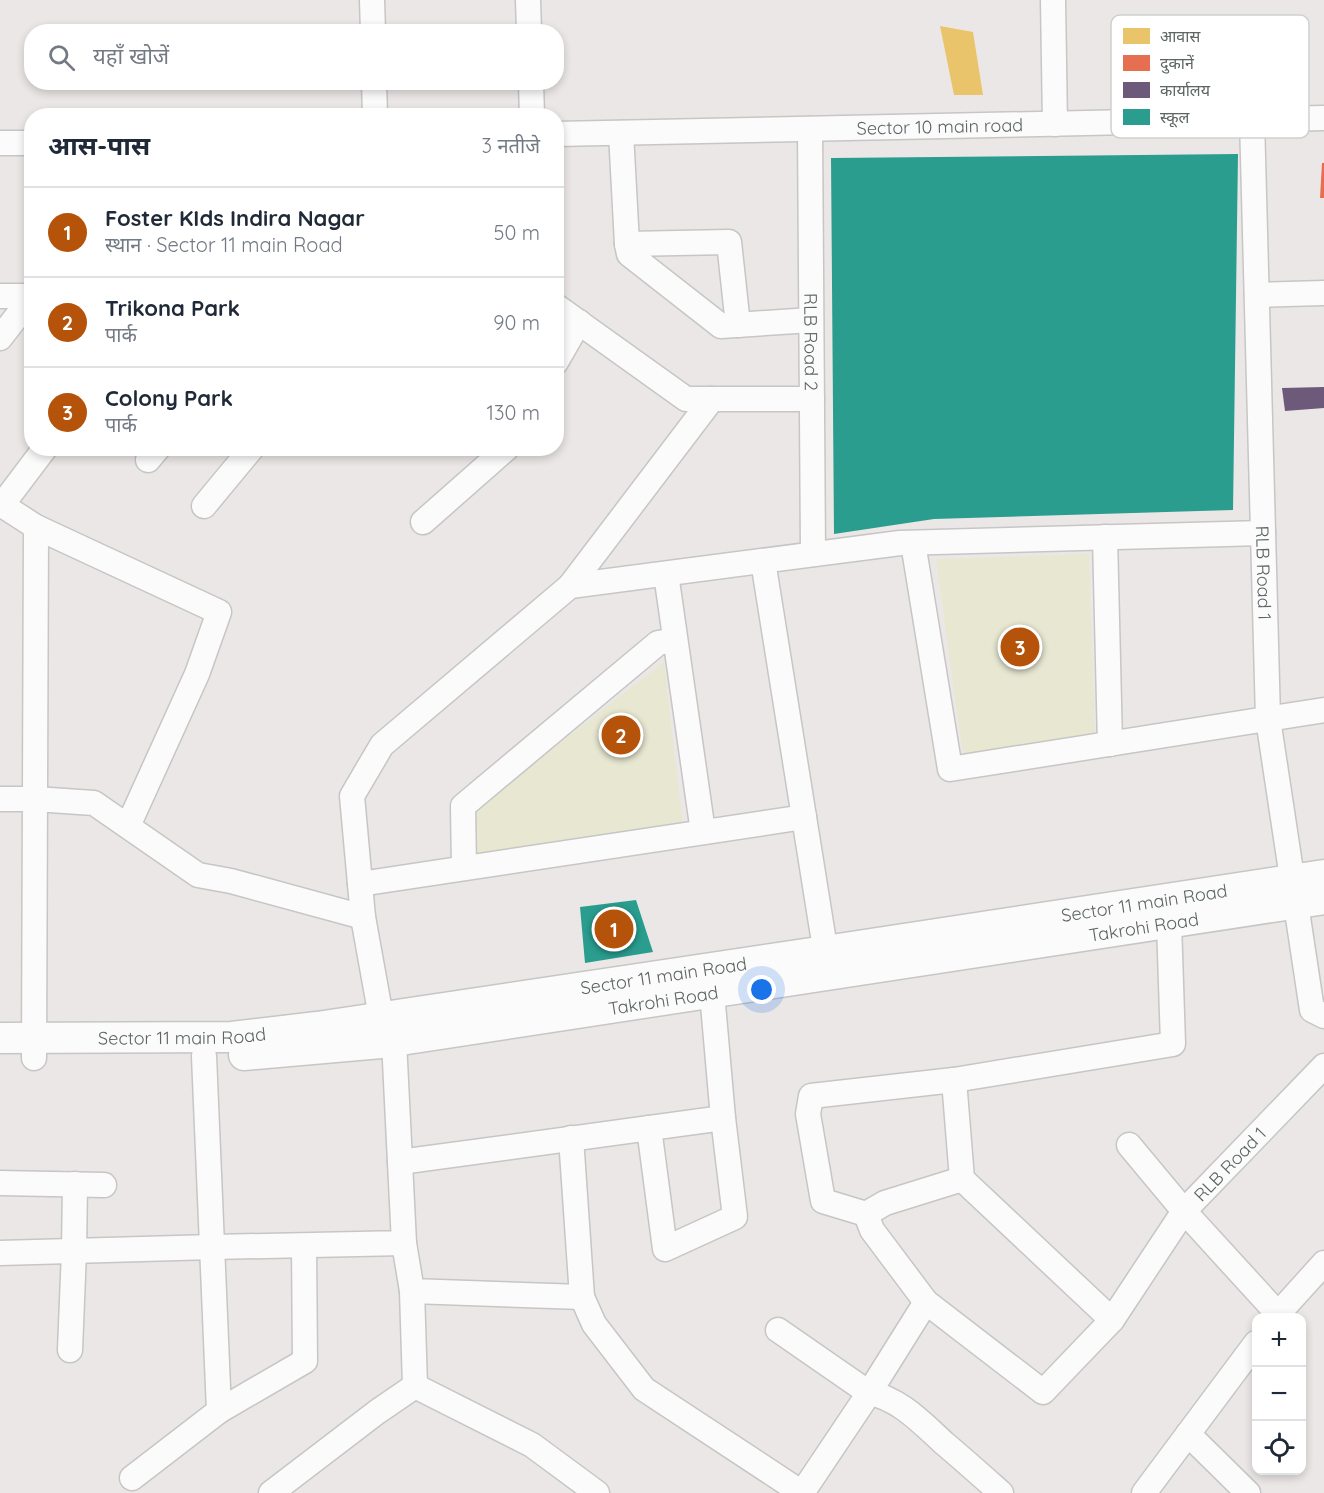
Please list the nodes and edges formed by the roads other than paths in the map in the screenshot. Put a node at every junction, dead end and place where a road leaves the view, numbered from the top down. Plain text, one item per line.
1 (372, 0) edge
2 (528, 0) edge
3 (1053, 0) edge
4 (373, 24) edge
5 (529, 24) edge
6 (374, 90) edge
7 (531, 90) edge
8 (375, 108) edge
9 (532, 108) edge
10 (1309, 118) edge
11 (1324, 118) edge
12 (1111, 123) edge
13 (1055, 124) junction
14 (810, 129) junction
15 (621, 133) junction
16 (564, 134) edge
17 (1253, 138) edge
18 (0, 143) edge
19 (24, 143) edge
20 (627, 244) junction
21 (1324, 293) edge
22 (1257, 295) junction
23 (0, 296) edge
24 (24, 297) edge
25 (24, 307) edge
26 (564, 312) edge
27 (811, 320) junction
28 (579, 322) junction
29 (738, 325) junction
30 (0, 338) edge
31 (564, 348) edge
32 (712, 399) junction
33 (812, 399) junction
34 (39, 456) edge
35 (245, 456) edge
36 (498, 456) edge
37 (1, 505) edge
38 (204, 507) dead end
39 (423, 522) dead end
40 (36, 527) junction
41 (1263, 533) junction
42 (1105, 537) junction
43 (913, 543) junction
44 (813, 555) junction
45 (763, 561) junction
46 (666, 574) junction
47 (570, 586) junction
48 (675, 640) junction
49 (1324, 710) edge
50 (1268, 719) junction
51 (1110, 744) junction
52 (0, 799) edge
53 (35, 799) junction
54 (804, 818) junction
55 (128, 826) junction
56 (703, 832) junction
57 (464, 868) junction
58 (1324, 874) edge
59 (360, 884) junction
60 (1305, 894) edge
61 (363, 917) junction
62 (1169, 923) junction
63 (827, 963) junction
64 (712, 993) junction
65 (1324, 1016) edge
66 (388, 1029) junction
67 (0, 1038) edge
68 (34, 1048) junction
69 (204, 1056) junction
70 (0, 1059) edge
71 (1324, 1066) edge
72 (954, 1080) junction
73 (723, 1118) junction
74 (649, 1128) junction
75 (572, 1138) junction
76 (1129, 1145) dead end
77 (400, 1162) junction
78 (962, 1179) junction
79 (0, 1183) edge
80 (75, 1184) junction
81 (104, 1185) dead end
82 (1184, 1211) junction
83 (866, 1214) junction
84 (404, 1243) junction
85 (213, 1246) junction
86 (304, 1246) junction
87 (74, 1251) junction
88 (0, 1252) edge
89 (1324, 1263) edge
90 (412, 1291) junction
91 (582, 1297) junction
92 (926, 1302) junction
93 (1273, 1313) edge
94 (1279, 1313) edge
95 (1112, 1320) junction
96 (778, 1330) dead end
97 (1252, 1349) edge
98 (70, 1350) dead end
99 (415, 1386) junction
100 (869, 1393) junction
101 (219, 1411) junction
102 (1188, 1434) junction
103 (132, 1478) dead end
104 (271, 1493) edge
105 (597, 1493) edge
106 (1001, 1493) edge
107 (1144, 1493) edge
108 (1248, 1493) edge

1 - 4 street
2 - 5 street
3 - 13 street
6 - 8 street
7 - 9 street
10 - 11 street, Sector 10 main road
12 - 13 street, Sector 10 main road
13 - 14 street, Sector 10 main road
14 - 15 street, Sector 10 main road
14 - 27 street, RLB Road 2
15 - 16 street, Sector 10 main road
15 - 20 street
17 - 22 street, RLB Road 1
18 - 19 street
20 - 29 street
20 - 29 street
21 - 22 street
22 - 41 street, RLB Road 1
23 - 24 street
25 - 30 street
26 - 28 street
27 - 29 street
27 - 33 street, RLB Road 2
28 - 31 street
28 - 32 street
32 - 33 street
32 - 47 street
33 - 44 street, RLB Road 2
34 - 37 street
35 - 38 street
36 - 39 street
37 - 40 street
40 - 53 street
40 - 55 street
41 - 42 street
41 - 50 street, RLB Road 1
42 - 43 street
42 - 51 street
43 - 44 street
43 - 51 street
44 - 45 street
45 - 46 street
45 - 54 street
46 - 47 street
46 - 48 street
47 - 59 street
48 - 56 street
48 - 57 street
49 - 50 street
50 - 51 street
50 - 60 street, RLB Road 1
52 - 53 street
53 - 55 street
53 - 68 street
54 - 56 street
54 - 63 street
55 - 61 street
56 - 57 street
57 - 59 street
58 - 60 street, Sector 11 main Road
59 - 61 street
60 - 62 street, Takrohi Road
60 - 63 street, Sector 11 main Road
60 - 65 street, RLB Road 1
61 - 66 street
62 - 63 street, Takrohi Road
62 - 72 street
63 - 64 street, Takrohi Road
63 - 66 street, Sector 11 main Road
64 - 66 street, Takrohi Road
64 - 73 street
66 - 68 street, Sector 11 main Road
66 - 69 street, Takrohi Road
66 - 77 street
67 - 68 street, Sector 11 main Road
68 - 69 street, Takrohi Road
68 - 70 street, Takrohi Road
69 - 85 street
71 - 82 street, RLB Road 1
72 - 78 street
72 - 83 street
73 - 74 street
73 - 74 street
74 - 75 street
75 - 77 street
75 - 91 street
76 - 82 street
77 - 84 street
78 - 83 street
78 - 95 street
79 - 80 street
80 - 81 street
80 - 87 street
82 - 93 street, RLB Road 1
82 - 95 street
83 - 92 street
84 - 86 street
84 - 90 street
85 - 86 street
85 - 87 street
85 - 101 street
86 - 101 street
87 - 88 street
87 - 98 street
89 - 94 street
90 - 91 street
90 - 99 street
91 - 100 street
92 - 95 street
92 - 100 street
96 - 100 street
97 - 102 street
99 - 104 street
99 - 105 street
100 - 106 street
101 - 103 street
102 - 107 street
102 - 108 street

